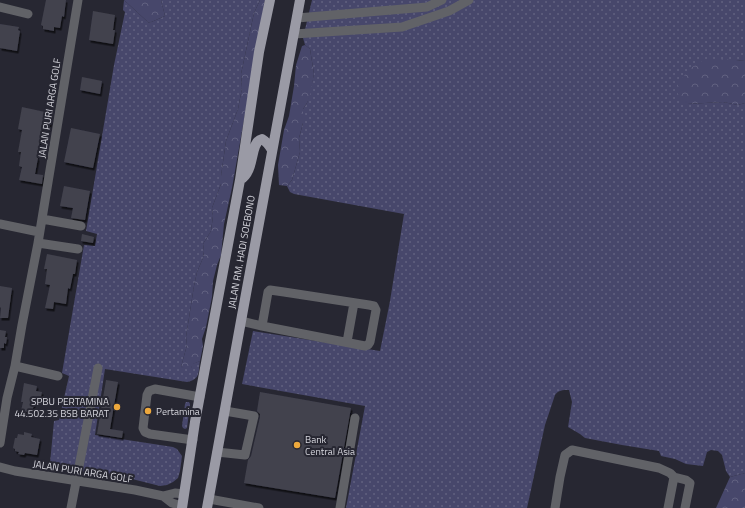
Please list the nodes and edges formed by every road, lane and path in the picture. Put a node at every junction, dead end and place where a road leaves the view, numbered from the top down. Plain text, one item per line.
1 (78, 0) edge
2 (270, 0) edge
3 (300, 0) edge
4 (442, 0) edge
5 (469, 0) edge
6 (0, 7) edge
7 (427, 8) junction
8 (449, 11) junction
9 (28, 14) dead end
10 (297, 18) junction
11 (294, 34) junction
12 (272, 150) junction
13 (240, 180) junction
14 (42, 219) junction
15 (0, 224) edge
16 (81, 226) dead end
17 (39, 232) junction
18 (38, 243) junction
19 (78, 249) dead end
20 (354, 303) junction
21 (241, 321) junction
22 (262, 326) junction
23 (347, 342) junction
24 (15, 366) junction
25 (98, 368) dead end
26 (58, 376) dead end
27 (200, 397) junction
28 (225, 411) junction
29 (356, 418) dead end
30 (193, 440) junction
31 (0, 443) edge
32 (218, 452) junction
33 (0, 467) edge
34 (674, 476) junction
35 (77, 481) junction
36 (184, 494) junction
37 (163, 496) junction
38 (208, 503) edge
39 (182, 507) edge
40 (72, 508) edge
41 (259, 508) edge
42 (340, 508) edge
43 (555, 508) edge
44 (668, 508) edge
45 (685, 508) edge

1 - 14 street, JALAN PURI ARGA GOLF
2 - 13 main road, JALAN RM. HADI SOEBONO
3 - 10 main road, JALAN RM. HADI SOEBONO
4 - 7 street
5 - 8 street
6 - 9 street
7 - 8 street
7 - 10 street
8 - 11 street
10 - 11 main road, JALAN RM. HADI SOEBONO
11 - 12 main road, JALAN RM. HADI SOEBONO
12 - 13 main road
12 - 21 main road, JALAN RM. HADI SOEBONO
13 - 27 main road, JALAN RM. HADI SOEBONO
14 - 16 street
14 - 17 street, JALAN PURI ARGA GOLF
15 - 17 street
17 - 18 street, JALAN PURI ARGA GOLF
18 - 19 street
18 - 24 street, JALAN PURI ARGA GOLF
20 - 22 street
20 - 23 street
20 - 23 street
21 - 22 street
21 - 28 main road, JALAN RM. HADI SOEBONO
22 - 23 street
24 - 26 street
24 - 31 street, JALAN PURI ARGA GOLF
25 - 35 street
27 - 30 main road, JALAN RM. HADI SOEBONO
27 - 30 street
28 - 32 main road, JALAN RM. HADI SOEBONO
28 - 32 street
29 - 42 street
30 - 36 main road, JALAN RM. HADI SOEBONO
32 - 38 main road, JALAN RM. HADI SOEBONO
33 - 35 street, JALAN PURI ARGA GOLF
34 - 43 street
34 - 44 street
34 - 45 street
35 - 37 street, JALAN PURI ARGA GOLF
35 - 40 street
36 - 37 street, JALAN PURI ARGA GOLF
36 - 39 main road, JALAN RM. HADI SOEBONO
37 - 39 street, JALAN PURI ARGA GOLF
38 - 41 street

